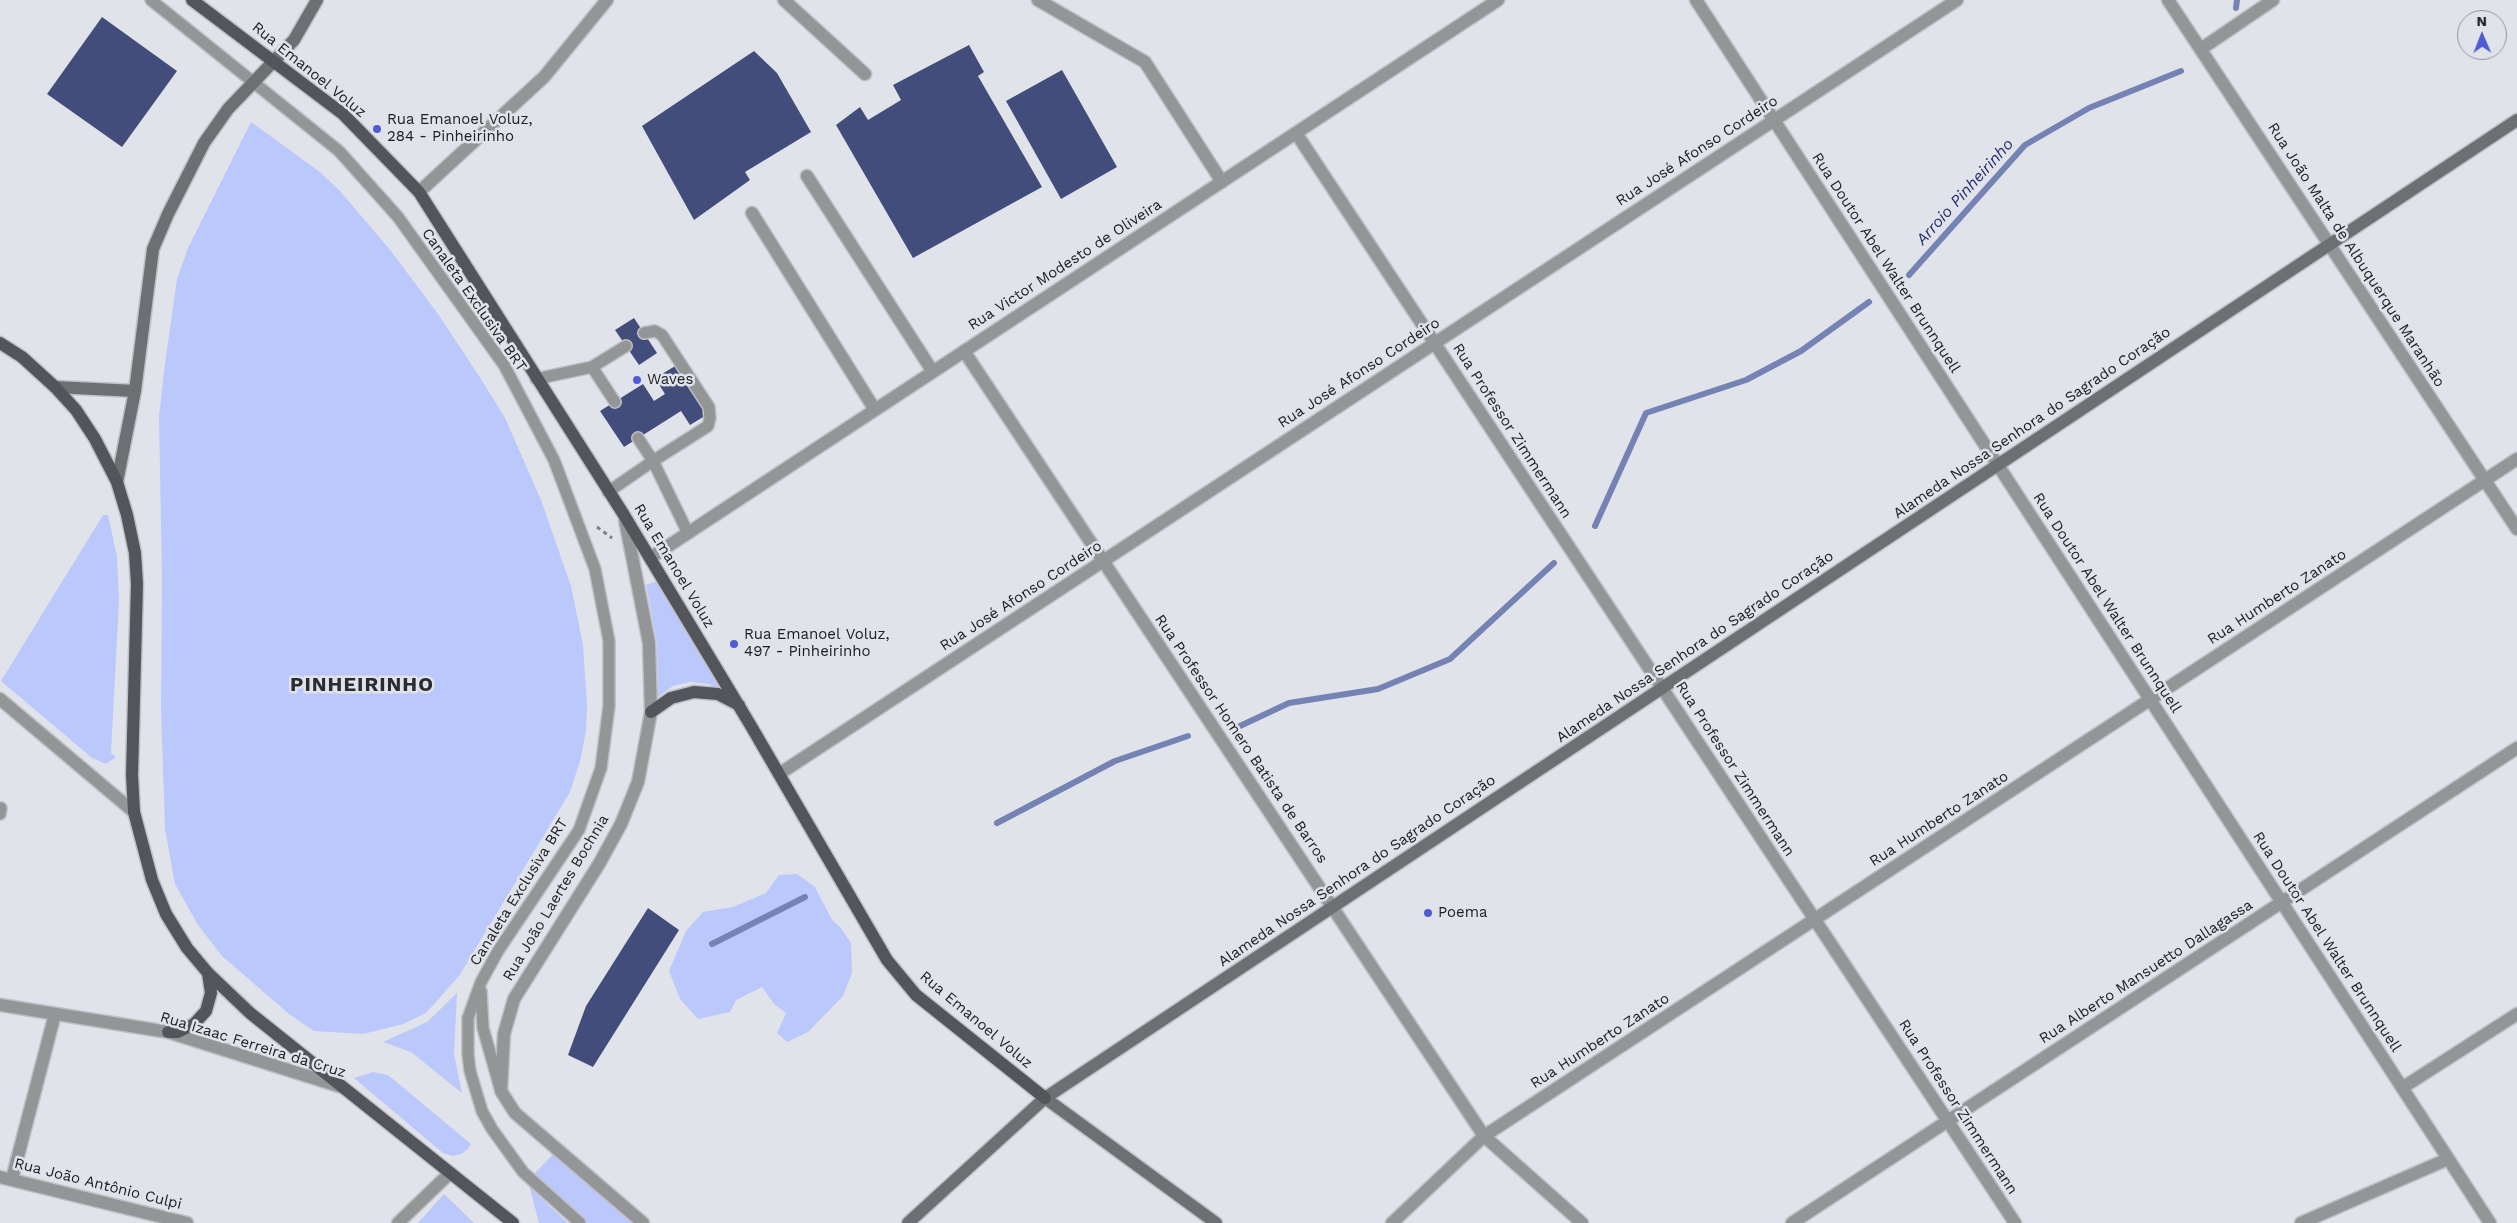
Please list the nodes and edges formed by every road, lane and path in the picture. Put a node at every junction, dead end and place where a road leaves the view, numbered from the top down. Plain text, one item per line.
1 (151, 0) edge
2 (192, 0) edge
3 (316, 0) edge
4 (607, 0) edge
5 (784, 0) edge
6 (1038, 0) edge
7 (1498, 0) edge
8 (1696, 0) edge
9 (1957, 0) edge
10 (2168, 0) edge
11 (2274, 0) edge
12 (2201, 49) junction
13 (276, 62) junction
14 (865, 74) dead end
15 (256, 82) junction
16 (1774, 120) junction
17 (2517, 120) edge
18 (1296, 133) junction
19 (807, 176) dead end
20 (1222, 182) junction
21 (419, 192) junction
22 (752, 212) dead end
23 (2330, 244) junction
24 (644, 333) dead end
25 (0, 343) edge
26 (1435, 343) junction
27 (626, 346) dead end
28 (964, 351) junction
29 (592, 367) junction
30 (933, 372) junction
31 (536, 379) junction
32 (55, 387) junction
33 (135, 391) junction
34 (615, 402) dead end
35 (874, 410) junction
36 (638, 438) dead end
37 (2517, 459) edge
38 (653, 461) junction
39 (1998, 465) junction
40 (2485, 480) junction
41 (117, 482) junction
42 (608, 492) junction
43 (624, 515) junction
44 (2517, 529) edge
45 (688, 533) junction
46 (650, 558) junction
47 (1103, 561) junction
48 (1662, 688) junction
49 (0, 699) edge
50 (2150, 699) junction
51 (739, 705) junction
52 (651, 712) junction
53 (2517, 748) edge
54 (779, 774) junction
55 (134, 812) junction
56 (2282, 902) junction
57 (1333, 907) junction
58 (1815, 919) junction
59 (208, 973) junction
60 (481, 982) junction
61 (0, 1006) edge
62 (55, 1014) junction
63 (2517, 1014) edge
64 (168, 1032) junction
65 (342, 1087) junction
66 (2402, 1088) junction
67 (501, 1091) junction
68 (1045, 1098) junction
69 (1948, 1121) junction
70 (1484, 1136) junction
71 (2448, 1159) junction
72 (450, 1173) junction
73 (6, 1178) edge
74 (187, 1223) edge
75 (398, 1223) edge
76 (513, 1223) edge
77 (580, 1223) edge
78 (643, 1223) edge
79 (908, 1223) edge
80 (1216, 1223) edge
81 (1392, 1223) edge
82 (1582, 1223) edge
83 (1792, 1223) edge
84 (2015, 1223) edge
85 (2301, 1223) edge
86 (2490, 1223) edge

1 - 15 lane, Canaleta Exclusiva BRT
2 - 13 main road, Rua Emanoel Voluz
3 - 13 street
4 - 21 street
5 - 14 street
6 - 20 street
7 - 18 street, Rua Victor Modesto de Oliveira
8 - 16 street, Rua Doutor Abel Walter Brunnquell
9 - 16 street, Rua José Afonso Cordeiro
10 - 12 street, Rua João Malta de Albuquerque Maranhão
11 - 12 street
12 - 23 street, Rua João Malta de Albuquerque Maranhão
13 - 15 street
13 - 21 main road, Rua Emanoel Voluz
15 - 33 street
15 - 60 lane, Canaleta Exclusiva BRT
16 - 26 street, Rua José Afonso Cordeiro
16 - 39 street, Rua Doutor Abel Walter Brunnquell
17 - 23 street, Alameda Nossa Senhora do Sagrado Coração
18 - 20 street, Rua Victor Modesto de Oliveira
18 - 26 street, Rua Professor Zimmermann
19 - 30 street
20 - 28 street, Rua Victor Modesto de Oliveira
21 - 31 main road, Rua Emanoel Voluz
22 - 35 street
23 - 39 street, Alameda Nossa Senhora do Sagrado Coração
23 - 40 street, Rua João Malta de Albuquerque Maranhão
24 - 38 lane
25 - 32 main road
26 - 47 street, Rua José Afonso Cordeiro
26 - 48 street, Rua Professor Zimmermann
27 - 29 lane
28 - 30 street, Rua Victor Modesto de Oliveira
28 - 47 street, Rua Professor Homero Batista de Barros
29 - 31 lane
29 - 34 lane
30 - 35 street, Rua Victor Modesto de Oliveira
31 - 42 main road, Rua Emanoel Voluz
32 - 33 street
32 - 41 main road
33 - 41 street
35 - 45 street, Rua Victor Modesto de Oliveira
36 - 38 lane
37 - 40 street, Rua Humberto Zanato
38 - 42 lane
38 - 45 lane
39 - 48 street, Alameda Nossa Senhora do Sagrado Coração
39 - 50 street, Rua Doutor Abel Walter Brunnquell
40 - 44 street, Rua João Malta de Albuquerque Maranhão
40 - 50 street, Rua Humberto Zanato
41 - 55 main road
42 - 43 main road, Rua Emanoel Voluz
43 - 46 main road, Rua Emanoel Voluz
43 - 52 street, Rua João Laertes Bochnia
45 - 46 street, Rua Victor Modesto de Oliveira
46 - 51 main road, Rua Emanoel Voluz
47 - 54 street, Rua José Afonso Cordeiro
47 - 57 street, Rua Professor Homero Batista de Barros
48 - 57 street, Alameda Nossa Senhora do Sagrado Coração
48 - 58 street, Rua Professor Zimmermann
49 - 55 street
50 - 56 street, Rua Doutor Abel Walter Brunnquell
50 - 58 street, Rua Humberto Zanato
51 - 52 main road
51 - 54 main road, Rua Emanoel Voluz
52 - 67 street, Rua João Laertes Bochnia
53 - 56 street, Rua Alberto Mansuetto Dallagassa
54 - 68 main road, Rua Emanoel Voluz
55 - 59 main road
56 - 66 street, Rua Doutor Abel Walter Brunnquell
56 - 69 street, Rua Alberto Mansuetto Dallagassa
57 - 68 street, Alameda Nossa Senhora do Sagrado Coração
57 - 70 street, Rua Professor Homero Batista de Barros
58 - 69 street, Rua Professor Zimmermann
58 - 70 street, Rua Humberto Zanato
59 - 64 main road
59 - 65 main road
60 - 67 lane, Canaleta Exclusiva BRT
60 - 77 lane, Canaleta Exclusiva BRT
61 - 62 street, Rua Izaac Ferreira da Cruz
62 - 64 street, Rua Izaac Ferreira da Cruz
62 - 73 street
63 - 66 street
64 - 65 street, Rua Izaac Ferreira da Cruz
65 - 72 main road, Rua Izaac Ferreira da Cruz
66 - 71 street, Rua Doutor Abel Walter Brunnquell
67 - 78 street
68 - 79 street, Alameda Nossa Senhora do Sagrado Coração
68 - 80 street, Rua Emanoel Voluz
69 - 83 street, Rua Alberto Mansuetto Dallagassa
69 - 84 street, Rua Professor Zimmermann
70 - 81 street, Rua Humberto Zanato
70 - 82 street, Rua Professor Homero Batista de Barros
71 - 85 street
71 - 86 street, Rua Doutor Abel Walter Brunnquell
72 - 75 street
72 - 76 main road, Rua Izaac Ferreira da Cruz
73 - 74 street, Rua João Antônio Culpi

